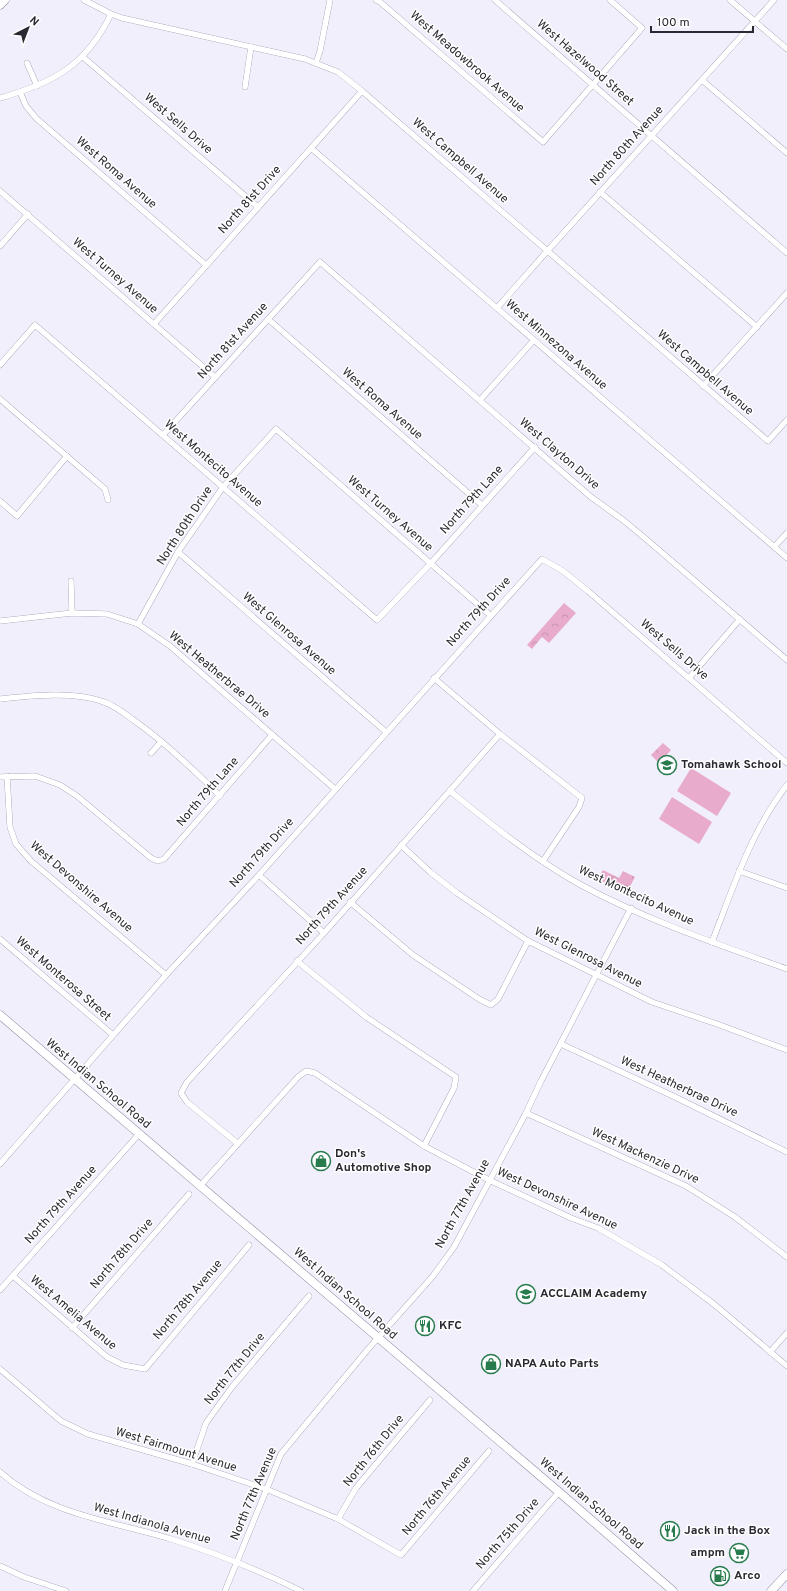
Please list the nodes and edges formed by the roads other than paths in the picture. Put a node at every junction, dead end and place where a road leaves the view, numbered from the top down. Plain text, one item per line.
1 (5, 0) edge
2 (84, 0) edge
3 (330, 0) edge
4 (376, 0) edge
5 (495, 0) edge
6 (610, 0) edge
7 (730, 0) edge
8 (774, 0) edge
9 (0, 5) edge
10 (110, 14) junction
11 (755, 21) junction
12 (251, 47) junction
13 (787, 49) edge
14 (83, 56) junction
15 (27, 63) dead end
16 (316, 63) junction
17 (702, 80) junction
18 (592, 85) junction
19 (36, 86) junction
20 (244, 87) dead end
21 (362, 91) junction
22 (20, 92) junction
23 (0, 98) edge
24 (651, 136) junction
25 (311, 148) junction
26 (787, 153) edge
27 (0, 191) edge
28 (600, 192) junction
29 (258, 208) junction
30 (28, 214) junction
31 (0, 246) edge
32 (548, 251) junction
33 (787, 253) edge
34 (320, 262) joint
35 (206, 265) junction
36 (787, 293) edge
37 (498, 308) junction
38 (268, 319) junction
39 (154, 324) junction
40 (757, 327) junction
41 (534, 340) junction
42 (0, 365) edge
43 (215, 377) junction
44 (703, 386) junction
45 (0, 399) edge
46 (480, 400) junction
47 (787, 420) edge
48 (276, 429) joint
49 (163, 435) junction
50 (534, 447) junction
51 (66, 456) junction
52 (223, 487) junction
53 (108, 500) dead end
54 (0, 501) edge
55 (482, 505) junction
56 (787, 534) edge
57 (774, 548) junction
58 (178, 552) junction
59 (787, 558) edge
60 (542, 559) joint
61 (431, 563) junction
62 (71, 581) dead end
63 (72, 614) junction
64 (490, 615) junction
65 (740, 619) junction
66 (377, 620) joint
67 (0, 621) edge
68 (138, 624) junction
69 (787, 660) edge
70 (434, 678) junction
71 (689, 678) junction
72 (0, 699) edge
73 (386, 732) junction
74 (500, 734) junction
75 (272, 735) junction
76 (161, 742) junction
77 (151, 753) dead end
78 (787, 763) edge
79 (7, 776) junction
80 (0, 777) edge
81 (787, 785) edge
82 (334, 789) junction
83 (450, 791) junction
84 (220, 796) junction
85 (401, 845) junction
86 (543, 861) junction
87 (739, 871) junction
88 (259, 874) junction
89 (787, 888) edge
90 (350, 902) junction
91 (631, 908) junction
92 (324, 933) junction
93 (0, 939) edge
94 (528, 941) junction
95 (712, 942) junction
96 (297, 962) junction
97 (787, 969) edge
98 (166, 975) junction
99 (596, 975) junction
100 (0, 1016) edge
101 (113, 1035) junction
102 (561, 1044) junction
103 (787, 1050) edge
104 (75, 1080) junction
105 (526, 1113) junction
106 (139, 1134) junction
107 (238, 1143) junction
108 (424, 1146) junction
109 (787, 1152) edge
110 (0, 1164) edge
111 (489, 1180) junction
112 (200, 1186) junction
113 (190, 1194) dead end
114 (249, 1245) dead end
115 (787, 1257) edge
116 (13, 1276) junction
117 (0, 1290) edge
118 (309, 1296) dead end
119 (72, 1328) junction
120 (787, 1333) edge
121 (378, 1338) junction
122 (770, 1352) junction
123 (787, 1366) edge
124 (0, 1369) edge
125 (145, 1369) joint
126 (430, 1400) dead end
127 (489, 1451) dead end
128 (192, 1464) junction
129 (0, 1472) edge
130 (266, 1489) junction
131 (559, 1492) junction
132 (338, 1520) junction
133 (401, 1555) joint
134 (237, 1562) junction
135 (0, 1566) edge
136 (787, 1574) edge
137 (66, 1591) edge
138 (225, 1591) edge
139 (301, 1591) edge
140 (473, 1591) edge
141 (673, 1591) edge
142 (771, 1591) edge

1 - 9 main road
2 - 10 street, West Campbell Avenue
3 - 16 street
4 - 18 street, West Meadowbrook Avenue
5 - 18 street, West Hazelwood Street
6 - 18 street
7 - 11 street
8 - 11 street, North 80th Avenue
10 - 12 street, West Campbell Avenue
10 - 14 street
11 - 13 street
11 - 17 street, North 80th Avenue
12 - 16 street, West Campbell Avenue
12 - 20 street
14 - 19 street
14 - 29 street, West Sells Drive
15 - 19 street
16 - 21 street, West Campbell Avenue
17 - 24 street, North 80th Avenue
17 - 26 street
18 - 24 street, West Hazelwood Street
19 - 22 street
21 - 25 street, North 81st Drive
21 - 32 street, West Campbell Avenue
22 - 23 street
22 - 35 street, West Roma Avenue
24 - 28 street, North 80th Avenue
24 - 33 street, West Hazelwood Street
25 - 29 street, North 81st Drive
25 - 37 street, West Minnezona Avenue
27 - 30 street, West Turney Avenue
28 - 32 street, North 80th Avenue
28 - 40 street
29 - 35 street, North 81st Drive
30 - 31 street
30 - 39 street, West Turney Avenue
32 - 37 street, North 80th Avenue
32 - 44 street, West Campbell Avenue
34 - 38 street, North 81st Avenue
34 - 46 street, West Clayton Drive
35 - 39 street, North 81st Drive
36 - 40 street
37 - 41 street, West Minnezona Avenue
38 - 43 street, North 81st Avenue
38 - 55 street, West Roma Avenue
39 - 43 street, West Turney Avenue
40 - 44 street
41 - 46 street
41 - 57 street, West Minnezona Avenue
42 - 49 street, West Montecito Avenue
43 - 49 street, North 81st Avenue
44 - 47 street, West Campbell Avenue
45 - 51 street
46 - 50 street, West Clayton Drive
48 - 52 street, North 80th Drive
48 - 61 street, West Turney Avenue
49 - 52 street, West Montecito Avenue
50 - 55 street, North 79th Lane
50 - 65 street, West Clayton Drive
51 - 53 street
51 - 54 street
52 - 58 street, North 80th Drive
52 - 66 street, West Montecito Avenue
55 - 61 street, North 79th Lane
56 - 57 street
57 - 59 street, West Minnezona Avenue
58 - 68 street, North 80th Drive
58 - 73 street, West Glenrosa Avenue
60 - 64 street, North 79th Drive
60 - 71 street, West Sells Drive
61 - 64 street, West Turney Avenue
61 - 66 street, North 79th Lane
62 - 63 street
63 - 67 street, West Heatherbrae Drive
63 - 68 street, West Heatherbrae Drive
64 - 70 street, North 79th Drive
65 - 69 street, West Clayton Drive
65 - 71 street
68 - 75 street, West Heatherbrae Drive
70 - 73 street, North 79th Drive
70 - 74 street
71 - 78 street, West Sells Drive
72 - 76 street
73 - 82 street, North 79th Drive
74 - 83 street, North 79th Avenue
74 - 86 street
75 - 82 street, West Heatherbrae Drive
75 - 84 street, North 79th Lane
76 - 77 street
76 - 84 street
79 - 80 street
79 - 84 street, North 79th Lane
79 - 98 street, West Devonshire Avenue
81 - 87 street
82 - 88 street, North 79th Drive
83 - 85 street, North 79th Avenue
83 - 86 street, West Montecito Avenue
85 - 90 street, North 79th Avenue
85 - 94 street, West Glenrosa Avenue
86 - 91 street, West Montecito Avenue
87 - 89 street
87 - 95 street
88 - 92 street
88 - 98 street, North 79th Drive
90 - 92 street, North 79th Avenue
90 - 94 street
91 - 95 street, West Montecito Avenue
91 - 99 street, North 77th Avenue
92 - 96 street, North 79th Avenue
93 - 101 street, West Monterosa Street
94 - 99 street, West Glenrosa Avenue
95 - 97 street, West Montecito Avenue
96 - 107 street, North 79th Avenue
96 - 108 street
98 - 101 street, North 79th Drive
99 - 102 street, North 77th Avenue
99 - 103 street, West Glenrosa Avenue
100 - 104 main road, West Indian School Road
101 - 104 street, North 79th Drive
102 - 105 street, North 77th Avenue
102 - 109 street, West Heatherbrae Drive
104 - 106 main road, West Indian School Road
104 - 110 street, North 79th Drive
105 - 111 street, North 77th Avenue
105 - 115 street, West Mackenzie Drive
106 - 112 main road, West Indian School Road
106 - 116 street, North 79th Avenue
107 - 108 street, West Devonshire Avenue
107 - 112 street
108 - 111 street, West Devonshire Avenue
111 - 121 street, North 77th Avenue
111 - 122 street, West Devonshire Avenue
112 - 121 main road, West Indian School Road
113 - 119 street, North 78th Drive
114 - 125 street, North 78th Avenue
116 - 117 street, North 79th Avenue
116 - 119 street, West Amelia Avenue
118 - 128 street, North 77th Drive
119 - 125 street, West Amelia Avenue
120 - 122 street
121 - 130 street, North 77th Avenue
121 - 131 main road, West Indian School Road
122 - 123 street, West Devonshire Avenue
124 - 128 street, West Fairmount Avenue
126 - 132 street, North 76th Drive
127 - 133 street, North 76th Avenue
128 - 130 street, West Fairmount Avenue
129 - 134 street, West Indianola Avenue
130 - 132 street, West Fairmount Avenue
130 - 134 street, North 77th Avenue
131 - 140 street, North 75th Drive
131 - 141 main road, West Indian School Road
132 - 133 street, West Fairmount Avenue
134 - 138 street, North 77th Avenue
134 - 139 street, West Indianola Avenue
135 - 137 street
136 - 142 main road

